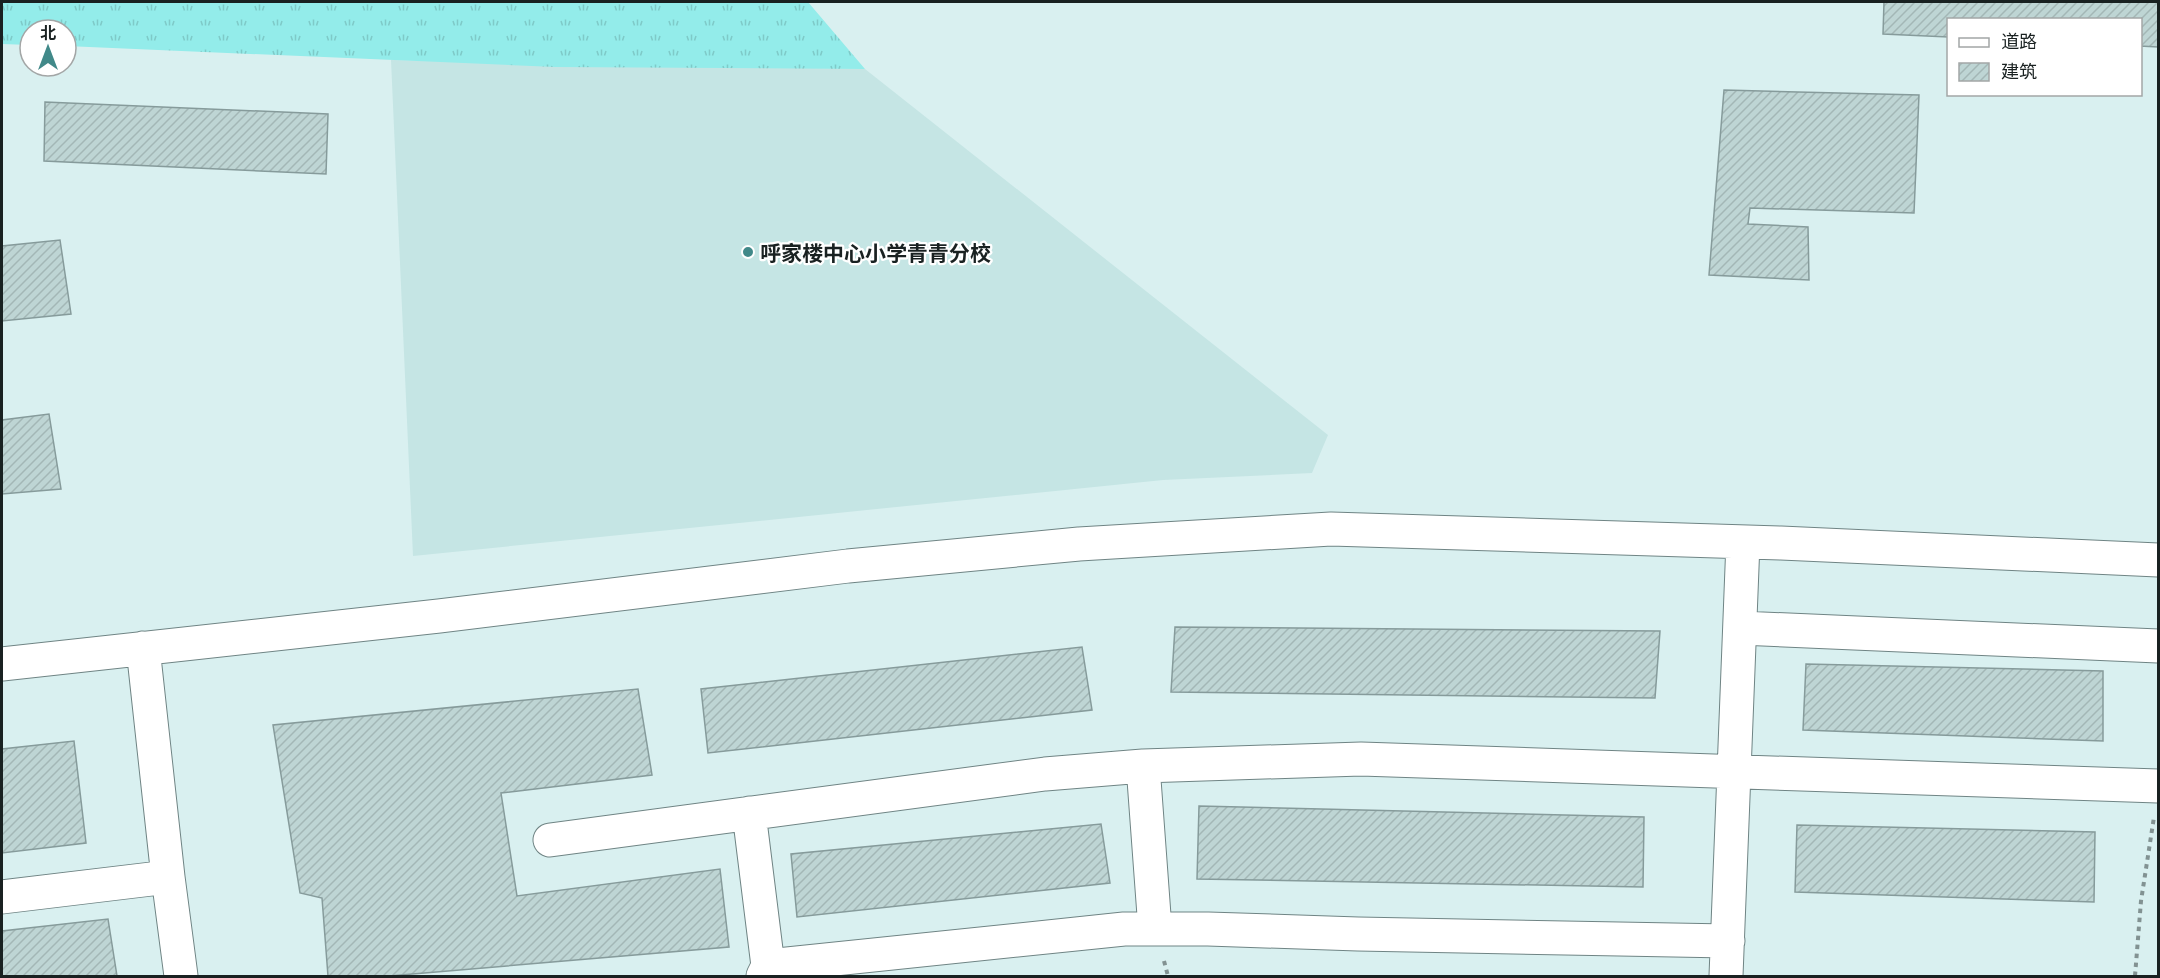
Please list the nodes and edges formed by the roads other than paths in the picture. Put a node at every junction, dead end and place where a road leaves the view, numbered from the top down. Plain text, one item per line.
1 (1743, 542) junction
2 (2158, 560) edge
3 (1740, 628) junction
4 (2158, 646) edge
5 (143, 648) junction
6 (2, 664) edge
7 (1143, 766) junction
8 (1734, 772) junction
9 (2157, 799) edge
10 (749, 813) junction
11 (550, 840) dead end
12 (168, 877) junction
13 (2, 897) edge
14 (1155, 929) junction
15 (1728, 942) junction
16 (765, 971) edge
17 (181, 976) edge
18 (1726, 976) edge

1 - 2 street
1 - 3 street
1 - 5 street
3 - 4 street
3 - 8 street
5 - 6 street
5 - 12 street
7 - 8 street
7 - 10 street
7 - 14 street
8 - 9 street
8 - 15 street
10 - 11 street
10 - 16 street
12 - 13 street
12 - 17 street
14 - 15 street
14 - 16 street
15 - 18 street

